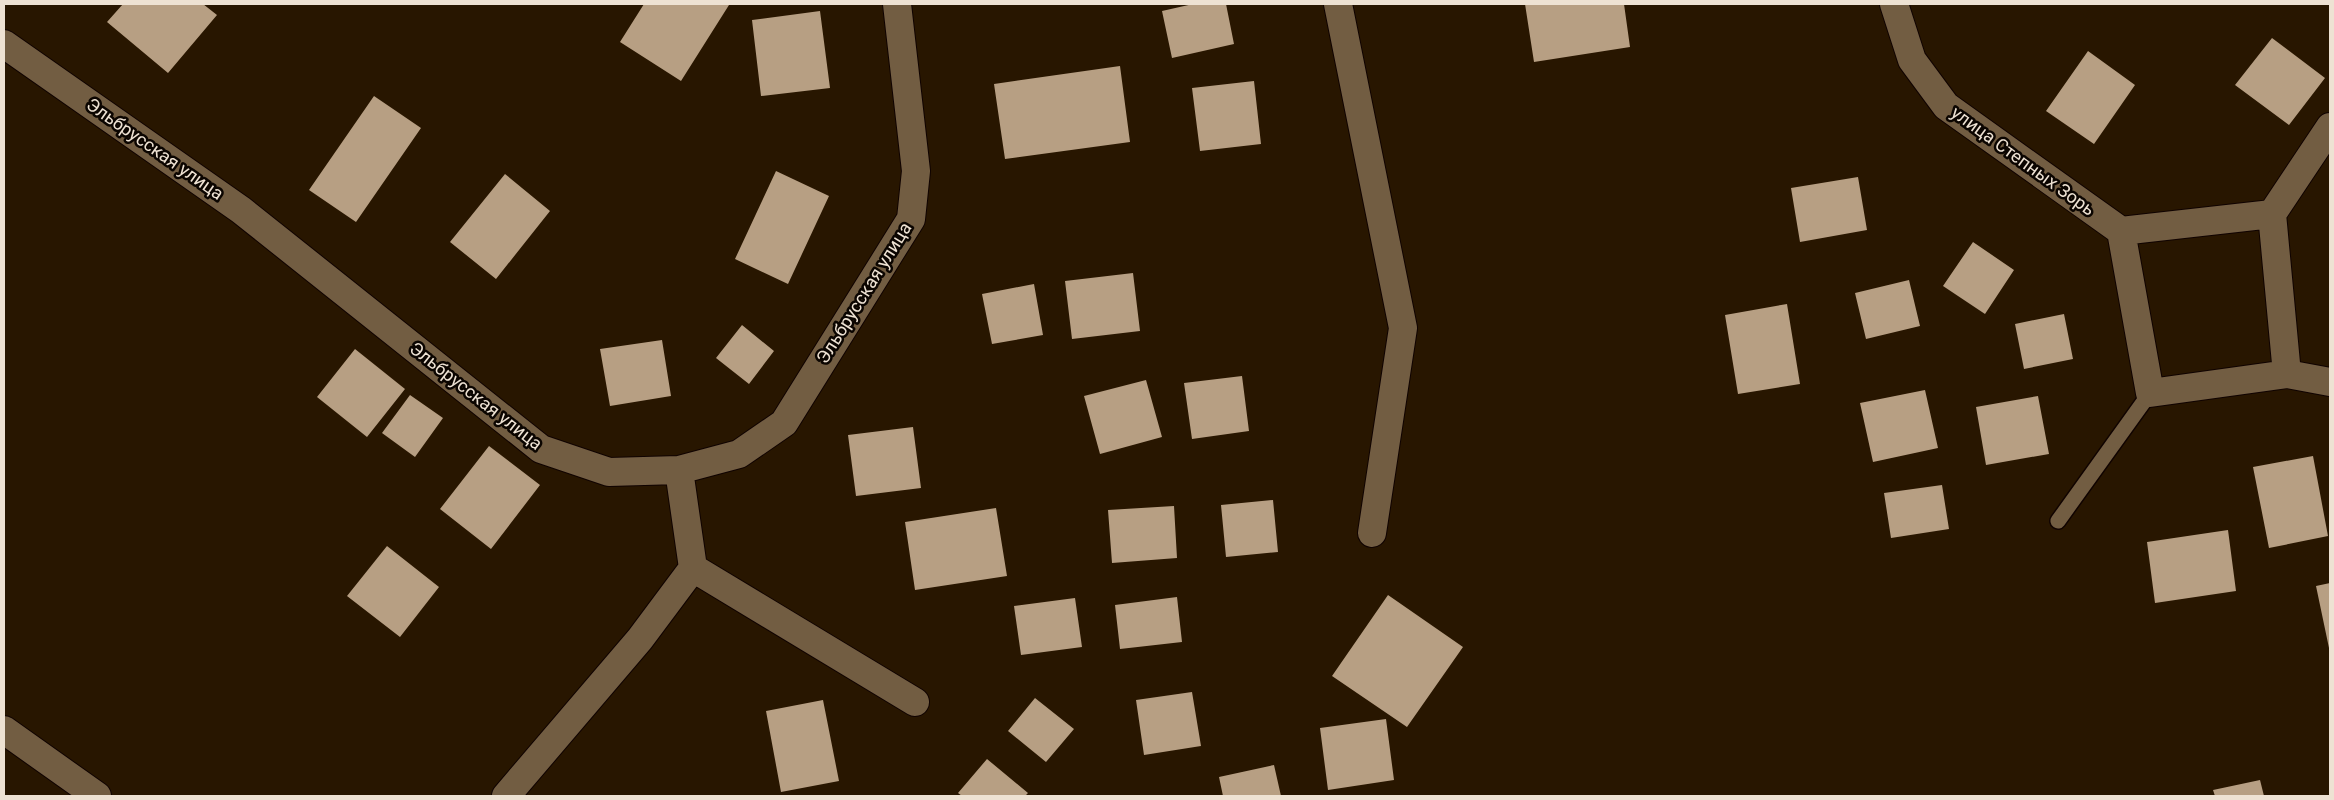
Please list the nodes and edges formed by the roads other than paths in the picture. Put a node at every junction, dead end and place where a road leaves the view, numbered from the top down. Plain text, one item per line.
1 (897, 4) edge
2 (1338, 4) edge
3 (1894, 4) edge
4 (4, 44) edge
5 (2330, 127) edge
6 (2272, 214) junction
7 (2121, 231) junction
8 (2288, 374) junction
9 (2330, 382) edge
10 (2150, 393) junction
11 (679, 470) junction
12 (2058, 521) dead end
13 (1372, 533) dead end
14 (693, 568) junction
15 (915, 702) dead end
16 (4, 730) edge
17 (97, 796) edge
18 (506, 796) edge

1 - 11 street, Эльбрусская улица
2 - 13 street
3 - 7 street, улица Степных Зорь
4 - 11 street, Эльбрусская улица
5 - 6 street
6 - 7 street
6 - 8 street
7 - 10 street
8 - 9 street
8 - 10 street
10 - 12 lane
11 - 14 street
14 - 15 street
14 - 18 street
16 - 17 street

